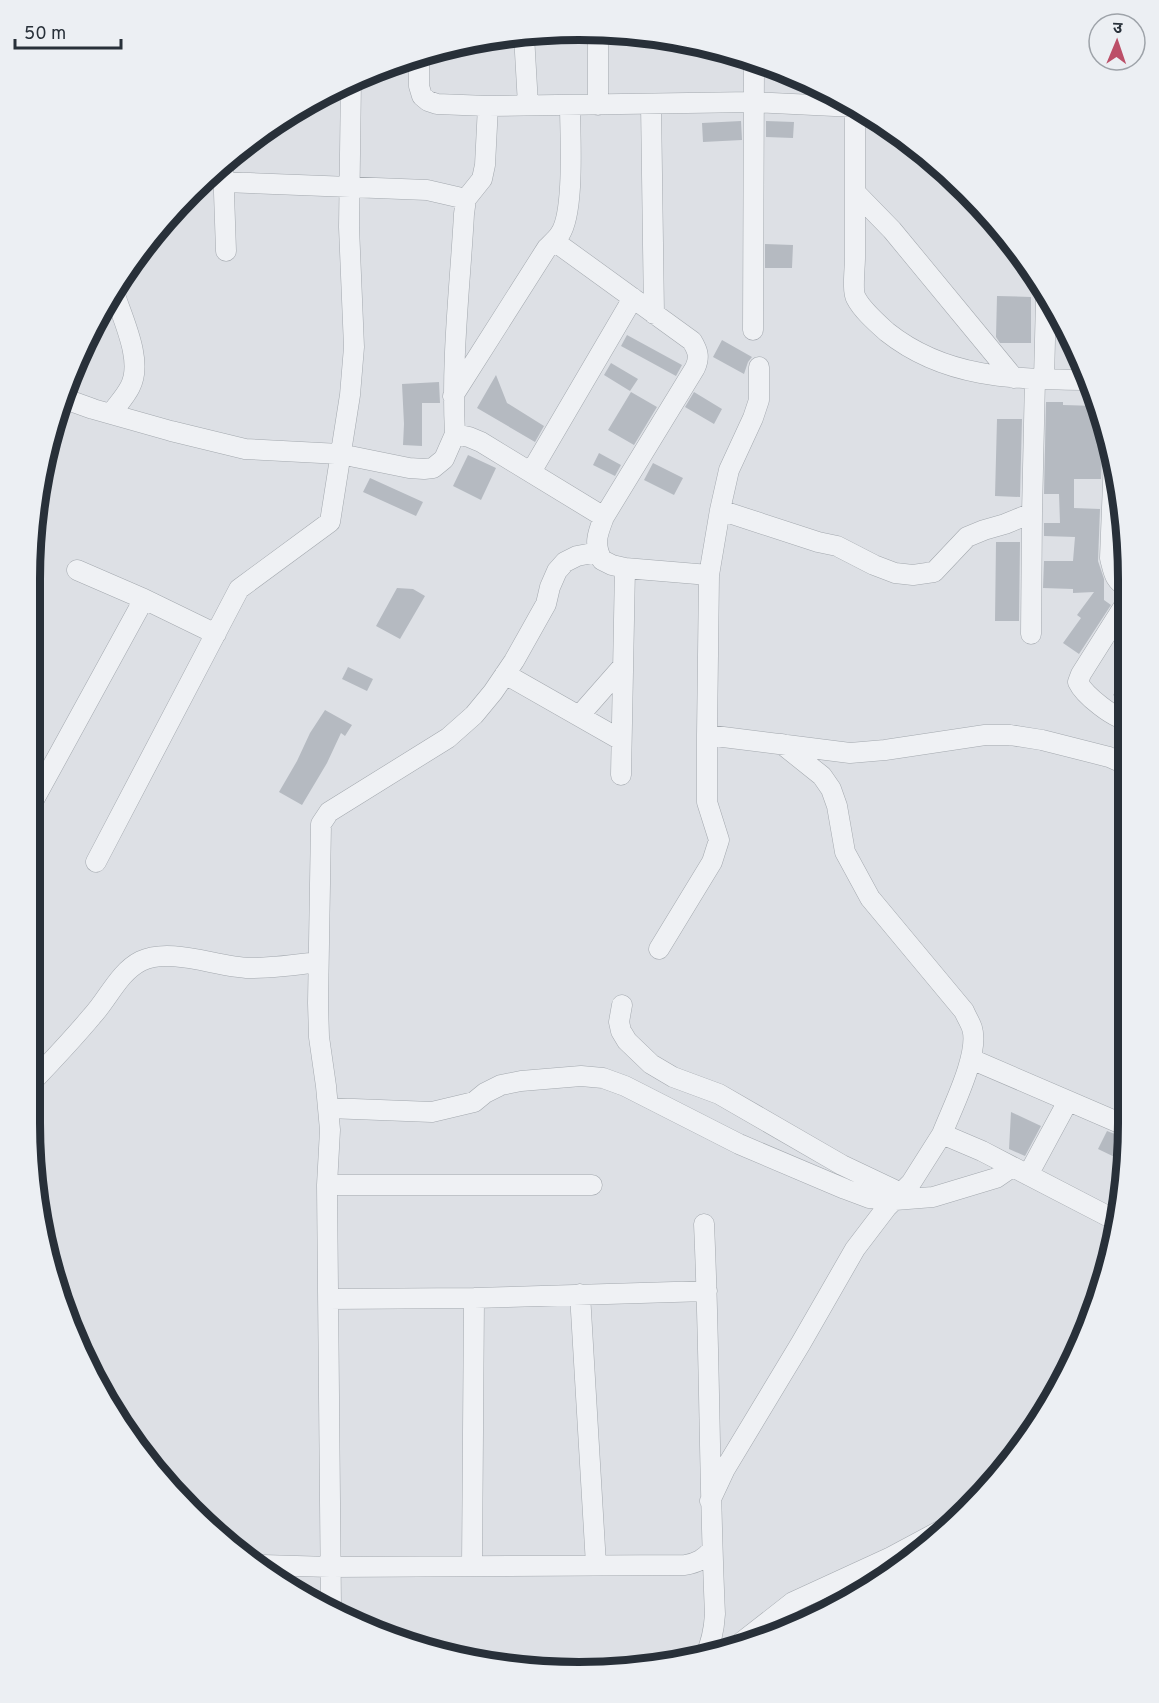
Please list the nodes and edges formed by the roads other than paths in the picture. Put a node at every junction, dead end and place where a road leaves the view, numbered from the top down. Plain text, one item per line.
1 (598, 41) edge
2 (524, 44) edge
3 (419, 65) edge
4 (754, 69) edge
5 (351, 92) edge
6 (752, 102) junction
7 (651, 104) junction
8 (528, 105) junction
9 (570, 105) junction
10 (598, 105) junction
11 (488, 106) junction
12 (836, 106) edge
13 (855, 117) edge
14 (224, 173) edge
15 (225, 173) edge
16 (350, 188) junction
17 (855, 192) junction
18 (466, 199) junction
19 (554, 241) junction
20 (226, 251) dead end
21 (633, 298) junction
22 (117, 303) edge
23 (654, 314) junction
24 (1049, 316) edge
25 (753, 330) dead end
26 (759, 367) dead end
27 (1014, 378) junction
28 (1039, 379) junction
29 (1080, 380) edge
30 (453, 396) junction
31 (71, 401) edge
32 (111, 414) junction
33 (455, 434) junction
34 (340, 454) junction
35 (531, 472) junction
36 (1112, 499) edge
37 (720, 510) junction
38 (1032, 513) junction
39 (604, 517) junction
40 (598, 552) junction
41 (626, 568) junction
42 (77, 570) dead end
43 (709, 575) junction
44 (1118, 581) edge
45 (144, 599) junction
46 (1118, 615) edge
47 (216, 634) junction
48 (1031, 634) dead end
49 (623, 666) junction
50 (505, 674) junction
51 (579, 716) junction
52 (1118, 718) edge
53 (707, 735) junction
54 (621, 740) junction
55 (782, 744) junction
56 (1118, 761) edge
57 (621, 775) dead end
58 (40, 789) edge
59 (96, 862) dead end
60 (659, 950) dead end
61 (318, 962) junction
62 (622, 1005) dead end
63 (971, 1059) junction
64 (40, 1073) edge
65 (1068, 1101) junction
66 (328, 1108) junction
67 (1118, 1122) edge
68 (942, 1134) junction
69 (1020, 1171) junction
70 (327, 1185) junction
71 (592, 1185) dead end
72 (898, 1196) junction
73 (1111, 1213) edge
74 (704, 1224) dead end
75 (707, 1292) junction
76 (580, 1294) junction
77 (474, 1298) junction
78 (328, 1299) junction
79 (710, 1501) junction
80 (919, 1542) edge
81 (712, 1550) junction
82 (271, 1565) edge
83 (596, 1565) junction
84 (472, 1566) junction
85 (330, 1567) junction
86 (331, 1601) edge
87 (752, 1634) edge
88 (710, 1646) edge

1 - 10 street
2 - 8 street
3 - 11 street
4 - 6 street
5 - 16 street
6 - 7 street
6 - 12 street
6 - 25 street
7 - 10 street
7 - 23 street
8 - 9 street
8 - 11 street
9 - 10 street
9 - 19 street
11 - 18 street
13 - 17 street
14 - 20 street
15 - 16 street
16 - 18 street
16 - 34 street
17 - 27 street
17 - 27 street
18 - 30 street
19 - 21 street
19 - 30 street
21 - 23 street
21 - 35 street
22 - 32 street
23 - 39 street
24 - 28 street
26 - 37 street
27 - 28 street
28 - 29 street
28 - 38 street
30 - 33 street
31 - 32 street
32 - 34 street
33 - 34 street
33 - 35 street
34 - 47 street
35 - 39 street
36 - 44 street
37 - 38 street
37 - 43 street
38 - 48 street
39 - 40 street
40 - 41 street
40 - 50 street
41 - 43 street
41 - 49 street
42 - 45 street
43 - 53 street
45 - 47 street
45 - 58 street
46 - 52 street
47 - 59 street
49 - 51 street
49 - 54 street
50 - 51 street
50 - 61 street
51 - 54 street
53 - 55 street
53 - 60 street
54 - 57 street
55 - 56 street
55 - 63 street
61 - 64 street
61 - 66 street
62 - 72 street
63 - 65 street
63 - 68 street
65 - 67 street
65 - 69 street
66 - 70 street
66 - 72 street
68 - 69 street
68 - 72 street
69 - 72 street
69 - 73 street
70 - 71 street
70 - 78 street
72 - 79 street
74 - 75 street
75 - 76 street
75 - 79 street
76 - 77 street
76 - 83 street
77 - 78 street
77 - 84 street
78 - 85 street
79 - 81 street
80 - 87 street
81 - 83 street
81 - 88 street
82 - 85 street
83 - 84 street
84 - 85 street
85 - 86 street

